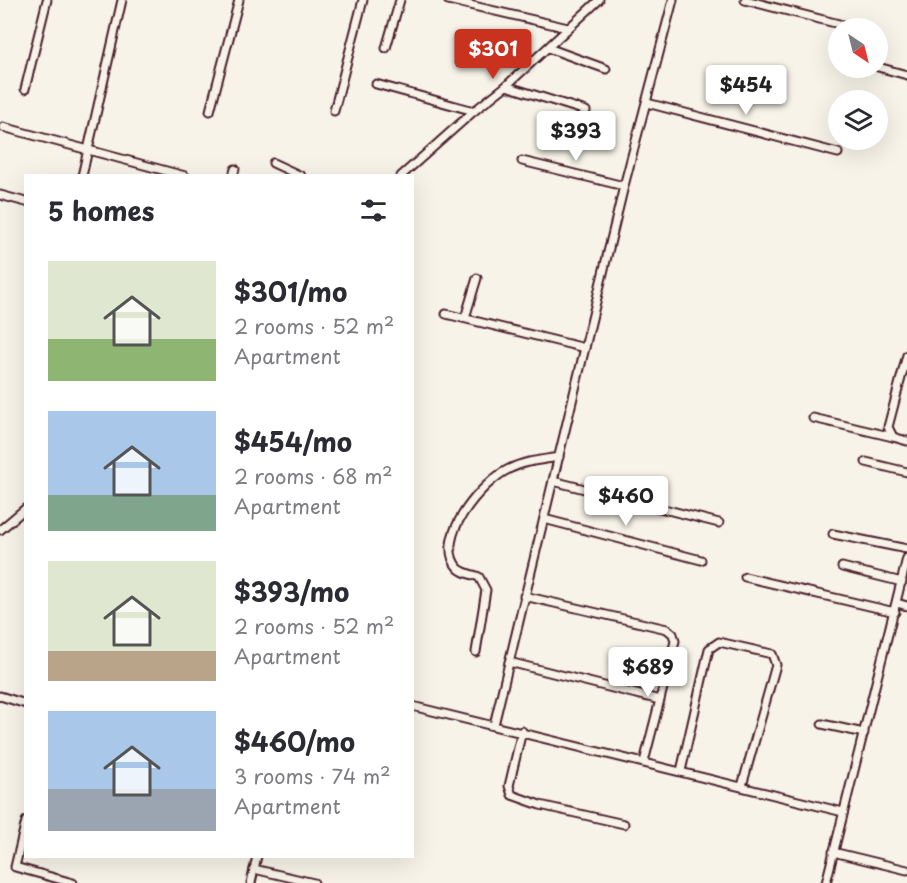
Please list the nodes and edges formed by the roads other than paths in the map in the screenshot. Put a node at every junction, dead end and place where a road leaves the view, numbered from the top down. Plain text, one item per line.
1 (47, 0) edge
2 (123, 0) edge
3 (239, 0) edge
4 (363, 0) edge
5 (400, 0) edge
6 (448, 0) edge
7 (599, 0) edge
8 (673, 0) edge
9 (745, 0) edge
10 (828, 21) edge
11 (568, 28) junction
12 (386, 48) dead end
13 (548, 48) junction
14 (606, 69) dead end
15 (888, 70) edge
16 (907, 75) edge
17 (376, 84) dead end
18 (506, 86) junction
19 (26, 89) dead end
20 (647, 103) junction
21 (210, 111) dead end
22 (334, 111) dead end
23 (474, 111) junction
24 (586, 111) dead end
25 (3, 127) dead end
26 (89, 151) junction
27 (838, 153) dead end
28 (522, 161) dead end
29 (273, 163) dead end
30 (83, 174) edge
31 (178, 174) edge
32 (297, 174) edge
33 (403, 174) edge
34 (624, 186) junction
35 (0, 195) edge
36 (24, 201) edge
37 (477, 278) dead end
38 (446, 314) dead end
39 (465, 318) junction
40 (585, 348) junction
41 (907, 355) edge
42 (813, 418) dead end
43 (893, 437) junction
44 (907, 441) edge
45 (559, 457) junction
46 (866, 462) dead end
47 (907, 472) edge
48 (553, 481) junction
49 (24, 510) edge
50 (544, 519) junction
51 (719, 523) dead end
52 (0, 530) edge
53 (833, 534) dead end
54 (907, 549) edge
55 (907, 558) edge
56 (701, 560) dead end
57 (842, 567) dead end
58 (745, 577) dead end
59 (902, 582) junction
60 (524, 596) junction
61 (897, 603) junction
62 (907, 606) edge
63 (895, 612) junction
64 (476, 652) dead end
65 (509, 663) junction
66 (0, 696) edge
67 (660, 700) junction
68 (24, 703) edge
69 (414, 706) edge
70 (822, 724) dead end
71 (494, 725) junction
72 (522, 731) junction
73 (864, 733) junction
74 (644, 762) junction
75 (681, 771) junction
76 (742, 786) junction
77 (843, 812) junction
78 (624, 824) dead end
79 (24, 829) edge
80 (834, 852) junction
81 (257, 858) edge
82 (254, 869) junction
83 (907, 870) edge
84 (73, 883) edge
85 (251, 883) edge
86 (314, 883) edge
87 (826, 883) edge

1 - 19 street
2 - 26 street
3 - 21 street
4 - 22 street
5 - 12 street
6 - 11 street
7 - 11 street
8 - 20 street
9 - 10 street
11 - 13 street
13 - 14 street
13 - 18 street
15 - 16 street
17 - 23 street
18 - 23 street
18 - 24 street
20 - 27 street
20 - 34 street
23 - 33 street
25 - 26 street
26 - 30 street
26 - 31 street
28 - 34 street
29 - 32 street
34 - 40 street
35 - 36 street
37 - 39 street
38 - 39 street
39 - 40 street
40 - 45 street
41 - 43 street
42 - 43 street
43 - 44 street
45 - 48 street
45 - 64 street
46 - 47 street
48 - 50 street
48 - 51 street
49 - 52 street
50 - 56 street
50 - 60 street
53 - 54 street
55 - 59 street
57 - 59 street
58 - 63 street
59 - 61 street
60 - 65 street
60 - 67 street
61 - 62 street
61 - 63 street
63 - 73 street
65 - 67 street
65 - 71 street
66 - 68 street
67 - 74 street
69 - 71 street
70 - 73 street
71 - 72 street
72 - 74 street
72 - 78 street
73 - 77 street
74 - 75 street
75 - 76 street
75 - 76 street
76 - 77 street
77 - 80 street
79 - 84 street
80 - 83 street
80 - 87 street
81 - 82 street
82 - 85 street
82 - 86 street

